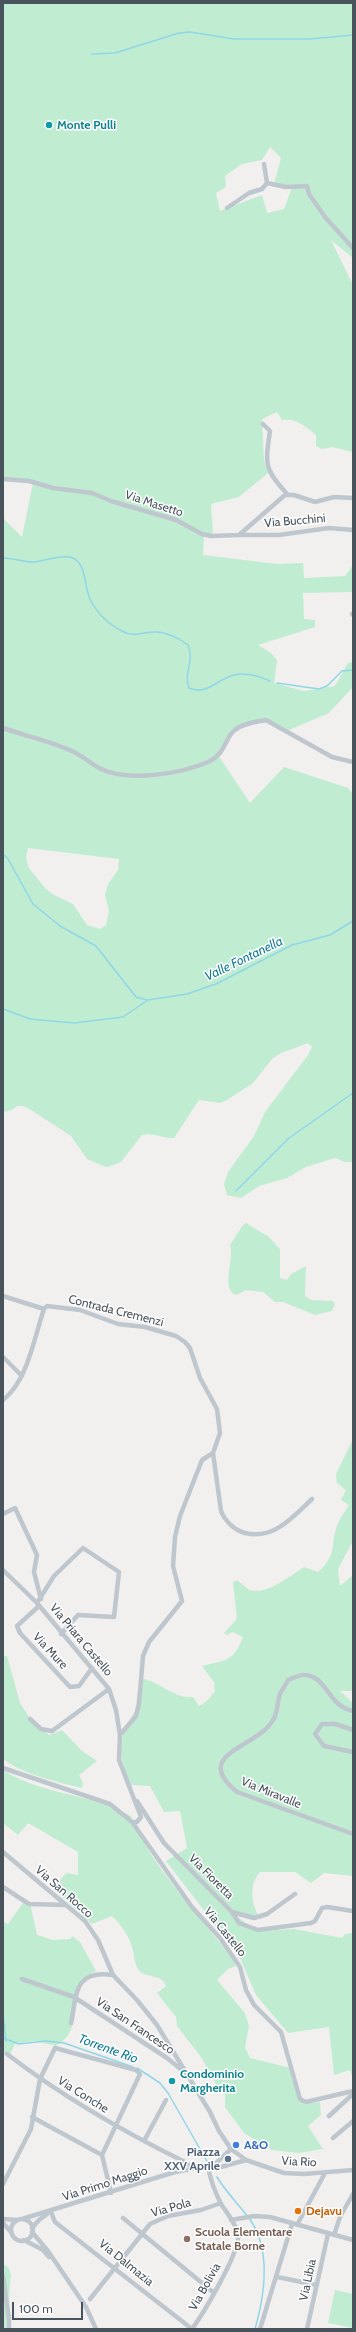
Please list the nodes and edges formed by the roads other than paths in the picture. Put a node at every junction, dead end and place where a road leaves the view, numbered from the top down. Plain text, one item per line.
1 (264, 164) dead end
2 (267, 183) junction
3 (227, 208) dead end
4 (353, 248) edge
5 (263, 424) dead end
6 (3, 479) edge
7 (288, 495) junction
8 (353, 498) edge
9 (353, 530) edge
10 (238, 535) junction
11 (3, 728) edge
12 (353, 762) edge
13 (3, 1296) edge
14 (44, 1309) junction
15 (3, 1357) edge
16 (22, 1376) junction
17 (3, 1400) edge
18 (213, 1453) junction
19 (312, 1499) dead end
20 (3, 1514) edge
21 (3, 1570) edge
22 (41, 1599) junction
23 (38, 1605) junction
24 (61, 1634) junction
25 (92, 1668) junction
26 (108, 1689) junction
27 (353, 1711) edge
28 (30, 1718) dead end
29 (353, 1730) edge
30 (120, 1735) junction
31 (353, 1752) edge
32 (3, 1768) edge
33 (134, 1799) junction
34 (132, 1822) junction
35 (353, 1834) edge
36 (3, 1852) edge
37 (3, 1887) edge
38 (295, 1894) dead end
39 (65, 1905) junction
40 (353, 1911) edge
41 (232, 1912) junction
42 (113, 1975) junction
43 (22, 1979) dead end
44 (74, 1997) junction
45 (71, 2022) dead end
46 (7, 2054) dead end
47 (184, 2072) junction
48 (40, 2079) junction
49 (353, 2092) edge
50 (166, 2100) dead end
51 (329, 2116) dead end
52 (32, 2117) junction
53 (353, 2121) edge
54 (115, 2127) junction
55 (333, 2138) dead end
56 (144, 2141) junction
57 (231, 2149) junction
58 (238, 2154) junction
59 (102, 2155) junction
60 (246, 2160) junction
61 (234, 2164) junction
62 (210, 2166) junction
63 (193, 2168) junction
64 (353, 2170) edge
65 (325, 2173) junction
66 (3, 2184) edge
67 (111, 2193) junction
68 (353, 2194) edge
69 (221, 2203) junction
70 (50, 2212) junction
71 (123, 2218) dead end
72 (3, 2219) edge
73 (40, 2219) junction
74 (20, 2220) junction
75 (232, 2220) junction
76 (55, 2222) junction
77 (3, 2223) edge
78 (295, 2225) junction
79 (32, 2230) junction
80 (11, 2232) junction
81 (140, 2234) junction
82 (328, 2234) junction
83 (334, 2235) junction
84 (24, 2240) junction
85 (353, 2240) edge
86 (56, 2264) junction
87 (114, 2267) junction
88 (3, 2276) edge
89 (277, 2277) junction
90 (317, 2285) junction
91 (213, 2292) junction
92 (90, 2299) dead end
93 (94, 2323) junction
94 (9, 2329) edge
95 (96, 2329) edge
96 (100, 2329) edge
97 (192, 2329) edge
98 (260, 2329) edge
99 (307, 2329) edge

1 - 2 street
2 - 3 street
2 - 4 street
5 - 7 street
6 - 10 street, Via Masetto
7 - 8 street
7 - 10 street
9 - 10 street, Via Bucchini
11 - 12 street
13 - 14 street, Contrada Cremenzi
14 - 16 street
14 - 18 street, Contrada Cremenzi
15 - 16 street
16 - 17 street
18 - 19 street
18 - 30 street
20 - 22 street, Via Priara Castello
21 - 23 street, Via Priara Castello
22 - 23 street
22 - 24 street
23 - 24 street, Via Priara Castello
23 - 25 street, Via Mure
24 - 25 street, Via Priara Castello
25 - 26 street, Via Priara Castello
26 - 28 street
26 - 30 street, Via Priara Castello
27 - 35 street, Via Miravalle
29 - 31 street
30 - 33 street, Via Priara Castello
32 - 34 street
33 - 34 street, Via Priara Castello
33 - 41 street, Via Fioretta
34 - 49 street, Via Castello
36 - 39 street, Via San Rocco
37 - 39 street
38 - 41 street, Via Fioretta
39 - 42 street, Via San Rocco
40 - 41 street
42 - 44 street
42 - 47 street, Via San Rocco
43 - 44 street, Via San Francesco
44 - 45 street
44 - 47 street, Via San Francesco
46 - 48 street, Via Conche
47 - 57 street, Via San Rocco
48 - 52 street
48 - 54 street, Via Conche
48 - 54 street, Via Conche
49 - 51 street, Via Castello
50 - 56 street
52 - 59 street
52 - 66 street
53 - 55 street
54 - 56 street, Via Conche
54 - 59 street
56 - 63 street, Via Conche
57 - 58 street, Via San Rocco
57 - 62 street
58 - 60 street, Via San Rocco
58 - 61 street
59 - 67 street
60 - 61 street, Via Primo Maggio
60 - 65 street, Via Rio
61 - 62 street, Via Primo Maggio
62 - 63 street, Via Primo Maggio
62 - 69 street, Via Bolivia
63 - 67 street, Via Primo Maggio
64 - 65 street, Via Rio
65 - 78 street
67 - 70 street, Via Primo Maggio
68 - 83 street
69 - 75 street, Via Bolivia
69 - 81 street, Via Pola
70 - 73 street, Via Primo Maggio
70 - 74 street, Via Primo Maggio
70 - 76 street, Via Dalmazia
71 - 81 street
72 - 74 street, Via Primo Maggio
73 - 76 street
73 - 79 street, Via Primo Maggio
74 - 79 street
74 - 80 street
75 - 78 street
75 - 91 street, Via Bolivia
76 - 87 street, Via Dalmazia
77 - 80 street
78 - 82 street
78 - 89 street
79 - 84 street
79 - 86 street
80 - 84 street
81 - 87 street, Via Pola
81 - 91 street
82 - 83 street
82 - 90 street, Via Libia
83 - 85 street
84 - 86 street
86 - 93 street
87 - 92 street, Via Pola
87 - 97 street, Via Dalmazia
88 - 94 street
89 - 90 street
89 - 98 street
90 - 99 street, Via Libia
91 - 97 street, Via Bolivia
93 - 95 street
93 - 96 street

